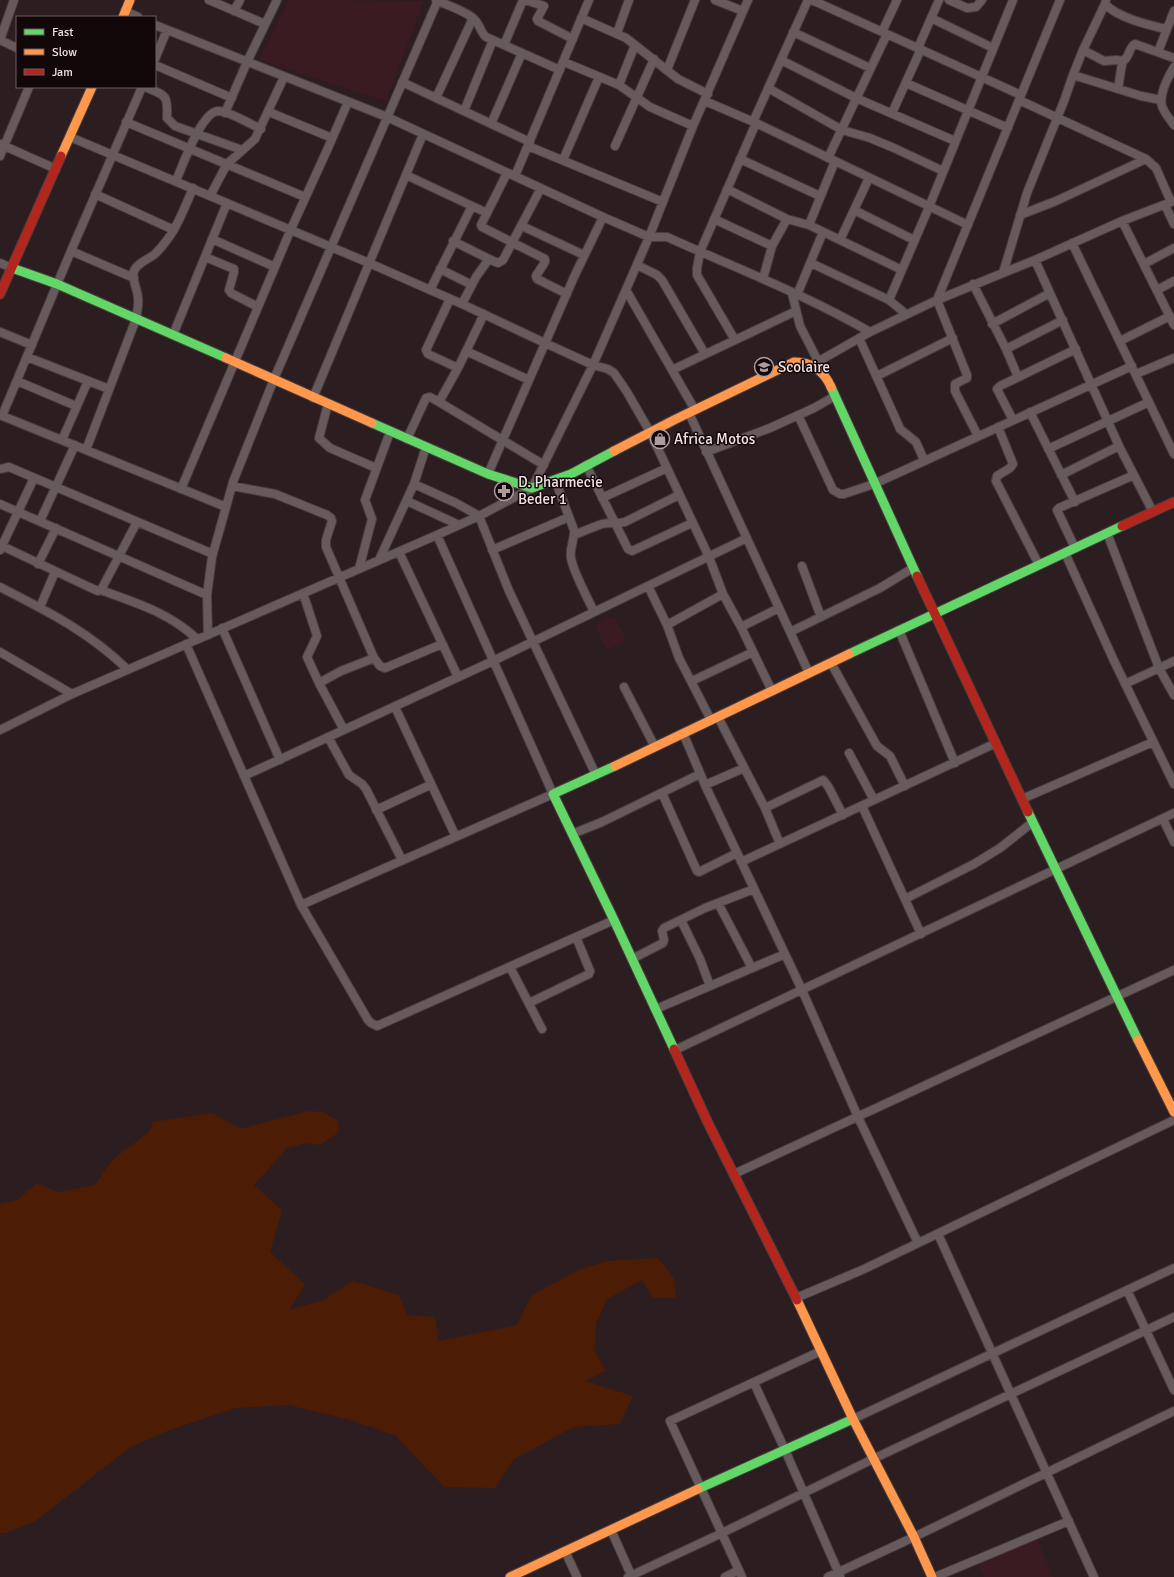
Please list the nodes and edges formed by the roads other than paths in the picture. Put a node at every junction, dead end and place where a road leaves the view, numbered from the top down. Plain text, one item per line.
1 (14, 0) edge
2 (130, 0) edge
3 (209, 0) edge
4 (240, 0) edge
5 (277, 0) edge
6 (437, 0) edge
7 (524, 0) edge
8 (589, 0) edge
9 (630, 0) edge
10 (695, 0) edge
11 (715, 0) edge
12 (748, 0) edge
13 (808, 0) edge
14 (812, 0) edge
15 (897, 0) edge
16 (939, 0) edge
17 (948, 0) edge
18 (982, 0) edge
19 (1013, 0) edge
20 (1060, 0) edge
21 (1105, 2) edge
22 (545, 3) edge
23 (234, 11) junction
24 (743, 11) junction
25 (1174, 11) edge
26 (124, 14) edge
27 (473, 18) junction
28 (582, 18) junction
29 (931, 18) junction
30 (265, 24) junction
31 (156, 25) edge
32 (1166, 29) junction
33 (167, 30) junction
34 (794, 32) junction
35 (617, 33) junction
36 (884, 33) junction
37 (573, 39) junction
38 (0, 40) edge
39 (493, 40) junction
40 (504, 45) junction
41 (635, 45) junction
42 (16, 48) edge
43 (993, 48) junction
44 (919, 49) junction
45 (1083, 50) junction
46 (1158, 52) junction
47 (522, 53) junction
48 (156, 57) edge
49 (1174, 58) edge
50 (654, 59) junction
51 (781, 60) junction
52 (1123, 61) junction
53 (247, 62) junction
54 (564, 62) junction
55 (156, 65) edge
56 (1174, 67) edge
57 (870, 68) junction
58 (560, 70) junction
59 (667, 70) junction
60 (1073, 75) junction
61 (284, 77) junction
62 (599, 77) junction
63 (981, 77) junction
64 (402, 82) junction
65 (906, 83) junction
66 (619, 85) junction
67 (29, 88) edge
68 (92, 88) edge
69 (143, 88) edge
70 (146, 88) edge
71 (768, 88) junction
72 (1118, 89) junction
73 (1020, 97) junction
74 (232, 98) junction
75 (436, 98) junction
76 (637, 98) junction
77 (706, 98) junction
78 (856, 98) junction
79 (1161, 100) junction
80 (348, 102) junction
81 (464, 111) junction
82 (967, 111) junction
83 (268, 112) junction
84 (225, 113) junction
85 (892, 113) junction
86 (387, 117) junction
87 (1058, 117) junction
88 (126, 122) junction
89 (754, 122) junction
90 (491, 124) junction
91 (1174, 125) edge
92 (693, 126) junction
93 (1008, 128) junction
94 (261, 129) junction
95 (842, 130) junction
96 (197, 134) junction
97 (423, 134) junction
98 (70, 137) junction
99 (332, 138) junction
100 (955, 141) junction
101 (529, 144) junction
102 (2, 145) edge
103 (615, 146) dead end
104 (190, 148) junction
105 (242, 150) junction
106 (112, 154) junction
107 (0, 156) edge
108 (740, 159) junction
109 (1146, 159) junction
110 (562, 160) junction
111 (831, 160) junction
112 (227, 164) junction
113 (56, 169) junction
114 (944, 170) junction
115 (511, 174) junction
116 (406, 175) junction
117 (869, 178) junction
118 (176, 181) junction
119 (193, 188) junction
120 (541, 188) junction
121 (727, 189) junction
122 (95, 194) junction
123 (210, 196) junction
124 (820, 196) junction
125 (305, 197) junction
126 (227, 202) junction
127 (663, 202) junction
128 (1170, 203) edge
129 (472, 206) junction
130 (929, 207) junction
131 (854, 210) junction
132 (487, 213) junction
133 (1020, 215) junction
134 (602, 217) junction
135 (714, 219) junction
136 (787, 219) junction
137 (1122, 221) junction
138 (1174, 224) edge
139 (809, 225) junction
140 (968, 225) junction
141 (522, 226) junction
142 (291, 229) junction
143 (174, 230) junction
144 (823, 232) junction
145 (649, 237) junction
146 (212, 239) junction
147 (840, 240) junction
148 (914, 240) junction
149 (453, 242) junction
150 (512, 243) junction
151 (1072, 243) junction
152 (331, 246) junction
153 (772, 246) junction
154 (1174, 248) edge
155 (71, 251) junction
156 (700, 252) junction
157 (584, 255) junction
158 (205, 256) junction
159 (489, 259) junction
160 (1035, 260) junction
161 (369, 262) junction
162 (811, 262) junction
163 (0, 263) edge
164 (1144, 264) junction
165 (637, 265) junction
166 (275, 267) junction
167 (12, 268) junction
168 (440, 269) junction
169 (902, 270) junction
170 (1002, 273) junction
171 (134, 278) junction
172 (763, 279) junction
173 (1174, 281) edge
174 (57, 284) junction
175 (973, 284) junction
176 (472, 285) junction
177 (430, 290) junction
178 (626, 290) junction
179 (1157, 290) junction
180 (1050, 293) junction
181 (0, 294) edge
182 (567, 294) junction
183 (794, 294) junction
184 (450, 299) junction
185 (889, 300) junction
186 (937, 300) junction
187 (462, 304) junction
188 (258, 307) junction
189 (796, 311) junction
190 (484, 314) junction
191 (906, 314) junction
192 (1170, 316) junction
193 (136, 319) junction
194 (1063, 320) junction
195 (992, 324) junction
196 (1174, 325) edge
197 (0, 332) edge
198 (870, 332) junction
199 (173, 335) junction
200 (859, 338) junction
201 (953, 338) junction
202 (735, 340) junction
203 (1120, 341) junction
204 (545, 343) junction
205 (32, 345) junction
206 (1006, 349) junction
207 (1076, 349) junction
208 (466, 351) junction
209 (705, 354) junction
210 (27, 358) junction
211 (1174, 358) edge
212 (234, 362) junction
213 (815, 363) junction
214 (593, 364) junction
215 (1132, 366) junction
216 (458, 368) junction
217 (672, 370) junction
218 (1136, 374) junction
219 (877, 376) junction
220 (1018, 377) junction
221 (274, 379) junction
222 (529, 380) junction
223 (17, 381) junction
224 (88, 381) junction
225 (1092, 384) junction
226 (109, 389) junction
227 (834, 396) junction
228 (314, 398) junction
229 (439, 402) junction
230 (1149, 402) junction
231 (328, 404) junction
232 (76, 406) junction
233 (692, 412) junction
234 (1030, 412) junction
235 (1, 415) edge
236 (798, 415) junction
237 (1013, 420) junction
238 (1108, 420) junction
239 (998, 427) junction
240 (390, 432) junction
241 (650, 432) junction
242 (978, 436) junction
243 (407, 438) junction
244 (62, 440) junction
245 (502, 440) junction
246 (75, 445) junction
247 (1119, 446) junction
248 (426, 447) junction
249 (1048, 449) junction
250 (86, 450) junction
251 (706, 452) junction
252 (1174, 454) edge
253 (924, 460) junction
254 (544, 465) junction
255 (586, 465) junction
256 (376, 468) junction
257 (667, 468) junction
258 (0, 470) edge
259 (488, 474) junction
260 (1061, 475) junction
261 (1134, 476) junction
262 (34, 478) junction
263 (555, 480) junction
264 (414, 484) junction
265 (874, 484) junction
266 (232, 486) junction
267 (56, 487) junction
268 (181, 488) junction
269 (532, 488) junction
270 (679, 495) junction
271 (602, 498) junction
272 (407, 501) junction
273 (1075, 502) junction
274 (1174, 502) edge
275 (0, 504) edge
276 (226, 506) junction
277 (18, 511) junction
278 (1153, 512) junction
279 (479, 516) junction
280 (569, 517) junction
281 (40, 521) junction
282 (137, 522) junction
283 (692, 523) junction
284 (615, 524) junction
285 (459, 525) junction
286 (56, 528) junction
287 (1107, 533) junction
288 (437, 535) junction
289 (574, 535) junction
290 (747, 538) junction
291 (1, 548) edge
292 (1075, 548) junction
293 (492, 550) junction
294 (399, 552) junction
295 (1065, 553) junction
296 (213, 554) junction
297 (120, 555) junction
298 (709, 557) junction
299 (379, 560) junction
300 (38, 564) junction
301 (1039, 564) junction
302 (802, 566) dead end
303 (913, 568) junction
304 (359, 569) junction
305 (56, 572) junction
306 (339, 578) junction
307 (648, 586) junction
308 (0, 587) edge
309 (102, 590) junction
310 (303, 593) junction
311 (723, 594) junction
312 (207, 595) junction
313 (40, 607) junction
314 (779, 608) junction
315 (594, 612) junction
316 (934, 613) junction
317 (821, 617) junction
318 (667, 625) junction
319 (741, 627) junction
320 (222, 628) junction
321 (898, 630) junction
322 (790, 632) junction
323 (208, 635) junction
324 (197, 639) junction
325 (532, 642) junction
326 (186, 644) junction
327 (442, 644) junction
328 (0, 652) edge
329 (753, 652) junction
330 (374, 658) junction
331 (493, 661) junction
332 (1174, 661) edge
333 (831, 663) junction
334 (1159, 668) junction
335 (127, 669) junction
336 (809, 673) junction
337 (458, 678) junction
338 (692, 682) junction
339 (319, 683) junction
340 (1125, 684) junction
341 (624, 687) dead end
342 (772, 691) junction
343 (72, 694) junction
344 (1174, 696) edge
345 (394, 707) junction
346 (714, 718) junction
347 (0, 730) edge
348 (344, 730) junction
349 (684, 733) junction
350 (328, 737) junction
351 (1153, 742) junction
352 (996, 743) junction
353 (656, 747) junction
354 (849, 753) dead end
355 (280, 760) junction
356 (955, 763) junction
357 (744, 768) junction
358 (700, 774) junction
359 (596, 775) junction
360 (244, 776) junction
361 (1174, 784) edge
362 (430, 785) junction
363 (705, 785) junction
364 (906, 786) junction
365 (662, 793) junction
366 (553, 794) junction
367 (1022, 799) junction
368 (874, 800) junction
369 (862, 806) junction
370 (765, 808) junction
371 (376, 810) junction
372 (1174, 813) edge
373 (842, 815) junction
374 (1163, 819) junction
375 (1033, 822) junction
376 (572, 834) junction
377 (456, 837) junction
378 (1174, 842) edge
379 (780, 844) junction
380 (737, 853) junction
381 (402, 860) junction
382 (741, 862) junction
383 (1056, 870) junction
384 (754, 889) junction
385 (905, 899) junction
386 (718, 903) junction
387 (301, 905) junction
388 (614, 920) junction
389 (681, 920) junction
390 (921, 934) junction
391 (576, 938) junction
392 (784, 954) junction
393 (632, 959) junction
394 (510, 967) junction
395 (752, 968) junction
396 (1174, 970) edge
397 (710, 986) junction
398 (802, 990) junction
399 (1116, 997) junction
400 (529, 1003) junction
401 (656, 1009) junction
402 (542, 1029) dead end
403 (675, 1050) junction
404 (1174, 1112) edge
405 (858, 1117) junction
406 (1174, 1120) edge
407 (734, 1174) junction
408 (938, 1234) junction
409 (918, 1244) junction
410 (1174, 1268) edge
411 (1127, 1290) junction
412 (796, 1298) junction
413 (1174, 1317) edge
414 (1146, 1330) junction
415 (821, 1351) junction
416 (992, 1353) junction
417 (754, 1383) junction
418 (1174, 1390) edge
419 (1011, 1394) junction
420 (1174, 1412) edge
421 (852, 1419) junction
422 (785, 1450) junction
423 (873, 1458) junction
424 (1046, 1472) junction
425 (701, 1488) junction
426 (804, 1493) junction
427 (1069, 1521) junction
428 (611, 1530) junction
429 (722, 1533) junction
430 (914, 1537) junction
431 (565, 1551) junction
432 (526, 1574) edge
433 (741, 1574) edge
434 (839, 1575) edge
435 (631, 1576) edge
436 (510, 1577) edge
437 (577, 1577) edge
438 (725, 1577) edge
439 (828, 1577) edge
440 (932, 1577) edge
441 (935, 1577) edge
442 (1094, 1577) edge

1 - 38 street
2 - 26 street
3 - 23 street
4 - 23 street
5 - 30 street
6 - 27 street
6 - 64 street
7 - 22 street
7 - 40 street
8 - 28 street
9 - 35 street
10 - 59 street
11 - 24 street
12 - 24 street
13 - 34 street
14 - 36 street
15 - 36 street
16 - 29 street
17 - 18 street
19 - 43 street
20 - 73 street
21 - 32 street
21 - 45 street
22 - 37 street
23 - 30 street
24 - 77 street
25 - 32 street
27 - 39 street
27 - 75 street
28 - 35 street
28 - 37 street
29 - 43 street
29 - 44 street
30 - 53 street
31 - 33 street
32 - 46 street
33 - 48 street
33 - 53 street
34 - 51 street
34 - 57 street
35 - 41 street
36 - 44 street
36 - 57 street
37 - 54 street
38 - 42 street
39 - 40 street
39 - 81 street
40 - 47 street
41 - 50 street
41 - 66 street
43 - 63 street
44 - 63 street
44 - 65 street
45 - 52 street
45 - 60 street
46 - 49 street
46 - 52 street
47 - 58 street
47 - 90 street
50 - 59 street
50 - 76 street
51 - 71 street
51 - 78 street
52 - 72 street
53 - 61 street
53 - 74 street
54 - 58 street
54 - 62 street
55 - 74 street
56 - 79 street
57 - 78 street
58 - 101 street
59 - 77 street
60 - 72 street
60 - 87 street
61 - 80 street
61 - 83 street
62 - 66 street
62 - 110 street
63 - 73 street
63 - 82 street
64 - 75 street
64 - 86 street
65 - 82 street
65 - 85 street
66 - 76 street
67 - 102 street
68 - 98 street
69 - 88 street
70 - 96 street
71 - 89 street
71 - 95 street
72 - 79 street
73 - 87 street
73 - 93 street
74 - 84 street
75 - 81 street
76 - 92 street
76 - 103 street
77 - 89 street
77 - 92 street
78 - 85 street
78 - 95 street
79 - 91 street
80 - 86 street
80 - 99 street
81 - 90 street
82 - 93 street
82 - 100 street
83 - 94 street
83 - 99 street
84 - 94 street
84 - 96 street
85 - 100 street
86 - 97 street
86 - 152 street
87 - 109 street
87 - 133 street
88 - 104 street
88 - 106 street
89 - 108 street
89 - 111 street
90 - 101 street
92 - 127 street
93 - 140 street
94 - 105 street
95 - 111 street
95 - 114 street
96 - 104 street
96 - 105 street
97 - 115 street
97 - 116 street
98 - 106 street
98 - 113 street
99 - 125 street
100 - 114 street
101 - 110 street
101 - 115 street
102 - 107 street
102 - 113 street
104 - 112 street
104 - 118 street
105 - 112 street
106 - 118 street
106 - 122 street
108 - 121 street
108 - 124 street
109 - 128 street
109 - 133 street
110 - 127 street
111 - 117 street
111 - 124 street
112 - 123 street
112 - 125 street
113 - 167 street
114 - 130 street
115 - 120 street
115 - 132 street
116 - 129 street
116 - 161 street
117 - 130 street
117 - 131 street
118 - 119 street
119 - 123 street
119 - 143 street
120 - 134 street
120 - 141 street
121 - 135 street
121 - 136 street
122 - 143 street
122 - 155 street
123 - 126 street
124 - 139 street
125 - 142 street
126 - 142 street
126 - 146 street
127 - 145 street
128 - 137 street
128 - 138 street
129 - 132 street
129 - 149 street
130 - 140 street
130 - 148 street
131 - 147 street
131 - 148 street
132 - 150 street
133 - 170 street
134 - 145 street
134 - 157 street
135 - 153 street
135 - 156 street
136 - 139 street
136 - 153 street
137 - 151 street
137 - 164 street
139 - 144 street
140 - 186 street
141 - 150 street
141 - 157 street
142 - 152 street
142 - 166 street
143 - 171 street
144 - 147 street
144 - 162 street
145 - 156 street
145 - 165 street
146 - 158 street
146 - 166 street
147 - 169 street
148 - 169 street
149 - 159 street
149 - 168 street
150 - 159 street
150 - 182 street
151 - 160 street
151 - 203 street
152 - 161 street
152 - 221 street
153 - 172 street
154 - 164 street
155 - 171 street
155 - 174 street
156 - 172 street
156 - 202 street
157 - 182 street
158 - 188 street
158 - 199 street
159 - 176 street
160 - 170 street
160 - 180 street
161 - 177 street
161 - 228 street
162 - 183 street
162 - 185 street
163 - 167 street
164 - 179 street
165 - 178 street
165 - 209 street
166 - 188 street
167 - 174 street
167 - 181 street
168 - 176 street
168 - 177 street
169 - 185 street
170 - 175 street
171 - 193 street
172 - 183 street
173 - 179 street
174 - 193 street
174 - 205 street
175 - 186 street
175 - 195 street
176 - 187 street
177 - 184 street
178 - 214 street
178 - 217 street
179 - 192 street
180 - 194 street
180 - 195 street
182 - 204 street
183 - 189 street
183 - 198 street
184 - 187 street
184 - 216 street
185 - 191 street
186 - 191 street
186 - 201 street
187 - 190 street
188 - 212 street
189 - 202 street
189 - 213 street
190 - 204 street
190 - 208 street
191 - 198 street
192 - 196 street
192 - 203 street
193 - 199 street
193 - 226 street
194 - 206 street
194 - 207 street
195 - 206 street
197 - 205 street
198 - 200 street
199 - 212 street
200 - 213 street
200 - 219 street
201 - 219 street
201 - 242 street
202 - 209 street
203 - 215 street
204 - 214 street
204 - 222 street
205 - 210 street
206 - 220 street
207 - 220 street
207 - 225 street
208 - 216 street
208 - 222 street
209 - 217 street
210 - 223 street
210 - 224 street
211 - 218 street
212 - 221 street
212 - 268 street
213 - 227 street
213 - 233 street
214 - 241 street
214 - 254 street
215 - 218 street
215 - 225 street
216 - 229 street
217 - 233 street
218 - 230 street
219 - 253 street
220 - 237 street
221 - 228 street
221 - 266 street
222 - 245 street
223 - 232 street
223 - 235 street
224 - 226 street
224 - 232 street
225 - 234 street
225 - 238 street
226 - 250 street
227 - 236 street
227 - 265 street
228 - 231 street
229 - 243 street
229 - 245 street
230 - 238 street
230 - 252 street
231 - 240 street
231 - 256 street
232 - 244 street
233 - 241 street
233 - 251 street
234 - 237 street
234 - 249 street
235 - 244 street
236 - 251 street
236 - 265 street
237 - 239 street
238 - 247 street
238 - 249 street
239 - 242 street
239 - 301 street
240 - 243 street
240 - 256 street
241 - 255 street
241 - 257 street
242 - 253 street
243 - 248 street
244 - 246 street
245 - 254 street
245 - 259 street
246 - 250 street
246 - 267 street
247 - 260 street
247 - 261 street
248 - 259 street
248 - 264 street
249 - 260 street
250 - 268 street
251 - 290 street
253 - 265 street
254 - 269 street
255 - 263 street
255 - 271 street
256 - 304 street
257 - 270 street
257 - 271 street
258 - 262 street
259 - 269 street
260 - 273 street
261 - 273 street
261 - 278 street
262 - 267 street
262 - 277 street
263 - 269 street
263 - 280 street
264 - 272 street
264 - 279 street
265 - 303 street
266 - 276 street
266 - 306 street
267 - 281 street
267 - 282 street
268 - 276 street
269 - 279 street
270 - 283 street
270 - 284 street
271 - 284 street
272 - 285 street
272 - 299 street
273 - 292 street
274 - 278 street
275 - 277 street
276 - 296 street
277 - 281 street
277 - 291 street
278 - 287 street
279 - 285 street
279 - 293 street
280 - 289 street
280 - 293 street
281 - 286 street
282 - 296 street
282 - 297 street
283 - 284 street
283 - 298 street
284 - 289 street
285 - 288 street
286 - 297 street
286 - 300 street
287 - 292 street
287 - 334 street
288 - 294 street
288 - 331 street
289 - 315 street
290 - 298 street
290 - 314 street
291 - 300 street
292 - 295 street
293 - 325 street
294 - 299 street
294 - 327 street
295 - 301 street
295 - 340 street
296 - 312 street
297 - 309 street
297 - 312 street
298 - 307 street
298 - 311 street
299 - 304 street
300 - 305 street
301 - 316 street
302 - 317 street
303 - 316 street
303 - 317 street
304 - 306 street
305 - 309 street
305 - 313 street
306 - 310 street
306 - 330 street
307 - 315 street
307 - 318 street
308 - 313 street
309 - 324 street
310 - 320 street
310 - 339 street
311 - 318 street
311 - 319 street
312 - 323 street
313 - 335 street
314 - 319 street
314 - 322 street
315 - 325 street
316 - 321 street
316 - 352 street
317 - 322 street
318 - 338 street
319 - 329 street
320 - 323 street
320 - 355 street
321 - 333 street
321 - 356 street
322 - 336 street
323 - 324 street
324 - 326 street
325 - 331 street
325 - 359 street
326 - 335 street
326 - 360 street
327 - 330 street
327 - 337 street
328 - 343 street
329 - 338 street
329 - 342 street
330 - 339 street
331 - 337 street
331 - 366 street
332 - 334 street
333 - 336 street
333 - 364 street
334 - 340 street
334 - 344 street
335 - 343 street
336 - 342 street
337 - 345 street
338 - 346 street
339 - 348 street
340 - 351 street
341 - 353 street
342 - 346 street
343 - 347 street
345 - 348 street
345 - 362 street
346 - 349 street
346 - 357 street
348 - 350 street
349 - 353 street
349 - 358 street
350 - 355 street
350 - 371 street
351 - 361 street
351 - 367 street
352 - 356 street
352 - 367 street
353 - 359 street
354 - 368 street
355 - 360 street
356 - 364 street
357 - 363 street
357 - 370 street
358 - 363 street
358 - 365 street
359 - 366 street
360 - 387 street
362 - 371 street
362 - 377 street
363 - 380 street
364 - 368 street
365 - 376 street
365 - 380 street
366 - 376 street
366 - 377 street
367 - 375 street
368 - 369 street
369 - 373 street
369 - 385 street
370 - 373 street
370 - 379 street
371 - 381 street
372 - 374 street
373 - 379 street
374 - 378 street
374 - 383 street
375 - 383 street
375 - 385 street
376 - 388 street
377 - 381 street
379 - 382 street
380 - 382 street
381 - 387 street
382 - 384 street
383 - 390 street
383 - 399 street
384 - 386 street
384 - 392 street
385 - 390 street
386 - 389 street
386 - 395 street
387 - 394 street
388 - 391 street
388 - 393 street
389 - 393 street
389 - 397 street
390 - 398 street
391 - 394 street
391 - 400 street
392 - 395 street
392 - 398 street
393 - 401 street
394 - 400 street
395 - 397 street
396 - 399 street
397 - 401 street
398 - 403 street
398 - 405 street
399 - 404 street
399 - 405 street
400 - 402 street
401 - 403 street
403 - 407 street
405 - 407 street
405 - 409 street
406 - 408 street
407 - 412 street
408 - 409 street
408 - 416 street
409 - 412 street
410 - 411 street
411 - 414 street
411 - 416 street
412 - 415 street
413 - 414 street
414 - 418 street
414 - 419 street
415 - 417 street
415 - 421 street
416 - 419 street
416 - 421 street
417 - 422 street
417 - 425 street
419 - 423 street
419 - 424 street
420 - 424 street
421 - 422 street
421 - 423 street
422 - 425 street
422 - 426 street
423 - 426 street
423 - 430 street
424 - 427 street
424 - 430 street
425 - 428 street
425 - 429 street
426 - 429 street
426 - 434 street
427 - 441 street
427 - 442 street
428 - 431 street
428 - 435 street
429 - 433 street
429 - 435 street
430 - 434 street
430 - 440 street
431 - 432 street
431 - 437 street
432 - 436 street
433 - 438 street
434 - 439 street

